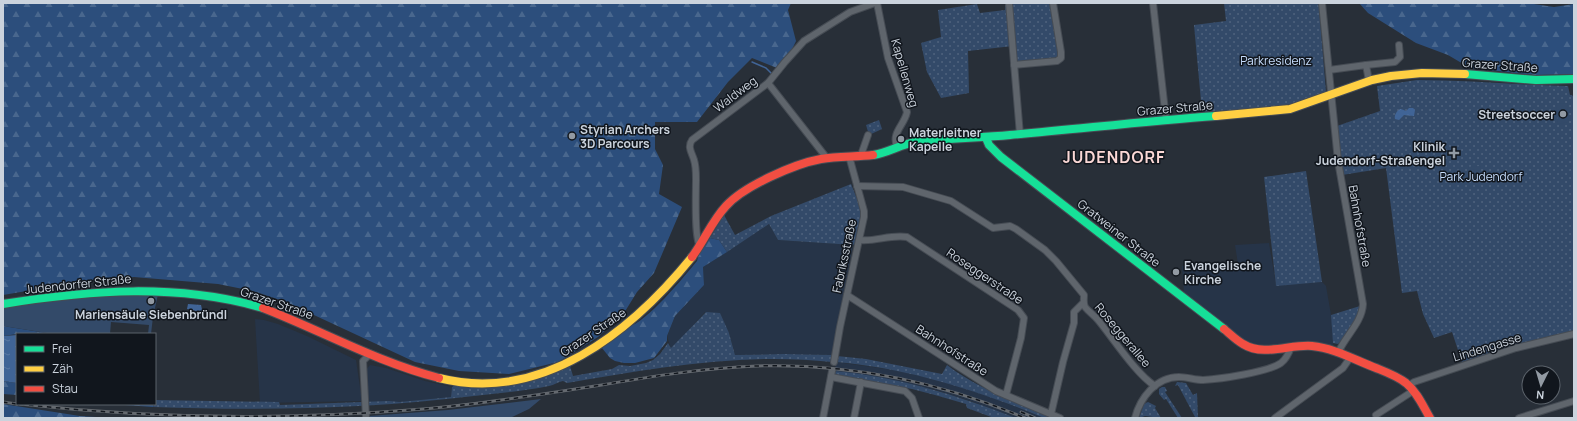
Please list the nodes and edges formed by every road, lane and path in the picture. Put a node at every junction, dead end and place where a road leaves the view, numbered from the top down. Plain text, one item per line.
1 (876, 3) edge
2 (1009, 3) edge
3 (1053, 3) edge
4 (1154, 3) edge
5 (1322, 3) edge
6 (1399, 45) dead end
7 (1014, 65) junction
8 (1366, 65) junction
9 (1329, 70) junction
10 (1574, 79) edge
11 (1370, 81) junction
12 (768, 83) junction
13 (1331, 96) junction
14 (1166, 120) junction
15 (868, 135) dead end
16 (1020, 135) junction
17 (986, 138) junction
18 (897, 146) junction
19 (861, 155) junction
20 (849, 156) junction
21 (826, 157) junction
22 (856, 186) junction
23 (860, 240) junction
24 (700, 246) junction
25 (156, 290) joint
26 (847, 295) junction
27 (1083, 303) junction
28 (3, 304) edge
29 (1574, 334) edge
30 (1291, 347) junction
31 (1338, 353) junction
32 (370, 354) junction
33 (1350, 358) junction
34 (834, 362) dead end
35 (861, 382) junction
36 (1155, 386) junction
37 (1410, 388) junction
38 (1006, 395) junction
39 (1574, 401) edge
40 (1051, 414) junction
41 (1376, 415) dead end
42 (366, 418) edge
43 (823, 418) edge
44 (854, 418) edge
45 (920, 418) edge
46 (1060, 418) edge
47 (1135, 418) edge
48 (1274, 418) edge
49 (1430, 418) edge
50 (1519, 418) edge

1 - 12 street, Waldweg
1 - 18 street, Kapellenweg
2 - 7 street
3 - 7 street
4 - 14 street
5 - 9 street
6 - 8 street
7 - 16 street
8 - 9 street
8 - 11 street
9 - 13 street
10 - 11 main road, Grazer Straße
11 - 13 main road, Grazer Straße
12 - 21 street
12 - 24 street, Waldweg
13 - 14 main road, Grazer Straße
13 - 31 street, Bahnhofstraße
14 - 16 main road, Grazer Straße
15 - 19 street
16 - 17 main road, Grazer Straße
17 - 18 main road, Grazer Straße
17 - 30 main road, Gratweiner Straße
18 - 19 main road, Grazer Straße
19 - 20 main road, Grazer Straße
20 - 21 main road, Grazer Straße
20 - 22 street, Fabriksstraße
21 - 24 main road, Grazer Straße
22 - 23 street, Fabriksstraße
22 - 27 street, Roseggerallee
23 - 26 street, Fabriksstraße
23 - 38 street, Roseggerstraße
24 - 32 main road, Grazer Straße
25 - 28 main road, Judendorfer Straße
25 - 32 main road, Grazer Straße
26 - 34 street, Fabriksstraße
26 - 38 street, Bahnhofstraße
27 - 36 street, Roseggerallee
27 - 40 street
29 - 37 street, Lindengasse
30 - 31 main road, Gratweiner Straße
30 - 36 street
31 - 33 main road, Gratweiner Straße
32 - 42 street
33 - 37 main road, Gratweiner Straße
33 - 48 street
35 - 43 street
35 - 44 street
35 - 45 street
36 - 47 street
37 - 41 street, Lindengasse
37 - 49 main road, Gratweiner Straße
38 - 40 street, Bahnhofstraße
39 - 50 street
40 - 46 street, Bahnhofstraße

